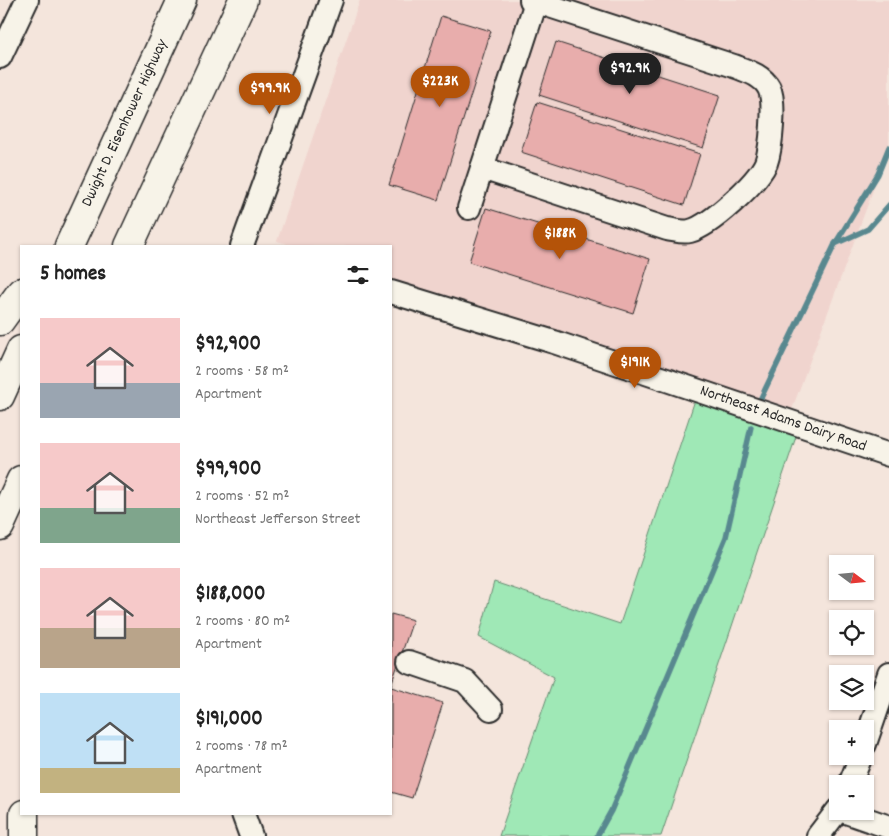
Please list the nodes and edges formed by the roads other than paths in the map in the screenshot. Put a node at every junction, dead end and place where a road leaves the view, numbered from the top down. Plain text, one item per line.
1 (27, 0) edge
2 (182, 0) edge
3 (242, 0) edge
4 (332, 0) edge
5 (533, 1) edge
6 (0, 57) edge
7 (166, 166) junction
8 (482, 168) junction
9 (96, 187) junction
10 (469, 208) dead end
11 (55, 245) edge
12 (69, 245) edge
13 (129, 245) edge
14 (139, 245) edge
15 (246, 245) edge
16 (392, 292) edge
17 (20, 293) edge
18 (0, 321) edge
19 (20, 352) edge
20 (0, 396) edge
21 (889, 455) edge
22 (20, 482) edge
23 (0, 526) edge
24 (409, 662) dead end
25 (889, 674) edge
26 (491, 709) dead end
27 (873, 720) edge
28 (24, 815) edge
29 (243, 815) edge
30 (830, 820) edge
31 (871, 820) edge
32 (889, 826) edge
33 (24, 836) edge
34 (251, 836) edge
35 (818, 836) edge

1 - 6 street
2 - 9 highway, Dwight D. Eisenhower Highway
3 - 7 highway
4 - 15 street
5 - 8 street
5 - 8 street
7 - 13 highway
7 - 14 highway
8 - 10 street
9 - 11 highway
9 - 12 highway, Dwight D. Eisenhower Highway
16 - 21 street, Northeast Adams Dairy Road
17 - 18 highway
19 - 20 highway
22 - 23 highway
24 - 26 street
25 - 27 street
28 - 33 highway
29 - 34 street
30 - 35 street
31 - 32 street

